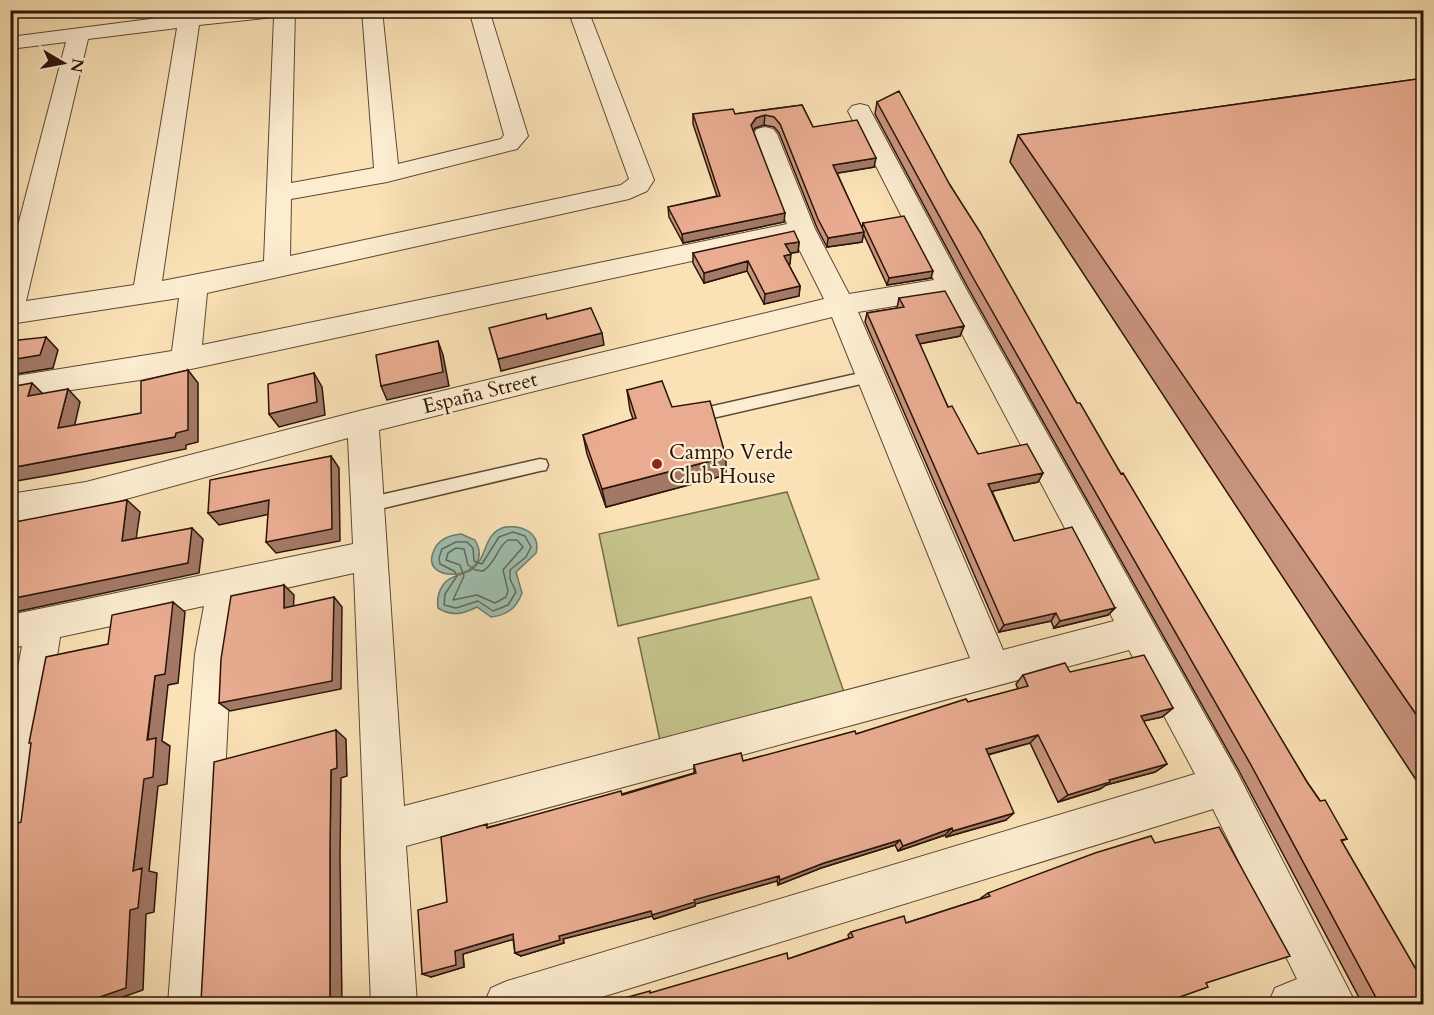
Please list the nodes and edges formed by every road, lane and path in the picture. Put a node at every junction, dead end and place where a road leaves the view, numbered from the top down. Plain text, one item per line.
1 (284, 10) edge
2 (372, 10) edge
3 (479, 10) edge
4 (578, 10) edge
5 (189, 20) junction
6 (78, 35) junction
7 (10, 43) edge
8 (860, 111) dead end
9 (765, 134) dead end
10 (387, 174) junction
11 (278, 193) junction
12 (802, 229) junction
13 (277, 267) junction
14 (194, 286) junction
15 (951, 287) junction
16 (147, 293) junction
17 (841, 305) junction
18 (10, 313) edge
19 (186, 359) junction
20 (869, 377) junction
21 (10, 388) edge
22 (690, 417) edge
23 (363, 422) junction
24 (540, 465) dead end
25 (367, 505) junction
26 (10, 508) edge
27 (370, 555) junction
28 (226, 586) junction
29 (27, 628) edge
30 (1138, 631) junction
31 (993, 670) junction
32 (1223, 786) junction
33 (10, 830) edge
34 (386, 831) junction
35 (1317, 1001) edge
36 (191, 1005) edge
37 (394, 1005) edge
38 (507, 1005) edge

1 - 5 street
1 - 11 street
2 - 10 street
3 - 10 street
4 - 13 street
5 - 6 street
5 - 16 street
6 - 7 street
6 - 18 street
8 - 15 street
9 - 12 street
10 - 11 street
11 - 13 street
12 - 17 street
12 - 19 street
13 - 14 street
14 - 16 street
14 - 19 street
15 - 17 street, España Street
15 - 30 street
16 - 18 street
17 - 20 street
17 - 23 street, España Street
19 - 21 street
20 - 22 lane
20 - 31 street
23 - 25 street
23 - 26 street, España Street
24 - 25 lane
25 - 27 street
27 - 28 street
27 - 34 street
28 - 29 street
28 - 36 street
29 - 33 street
30 - 31 street
30 - 32 street
31 - 34 street
32 - 35 street
32 - 38 street
34 - 37 street

